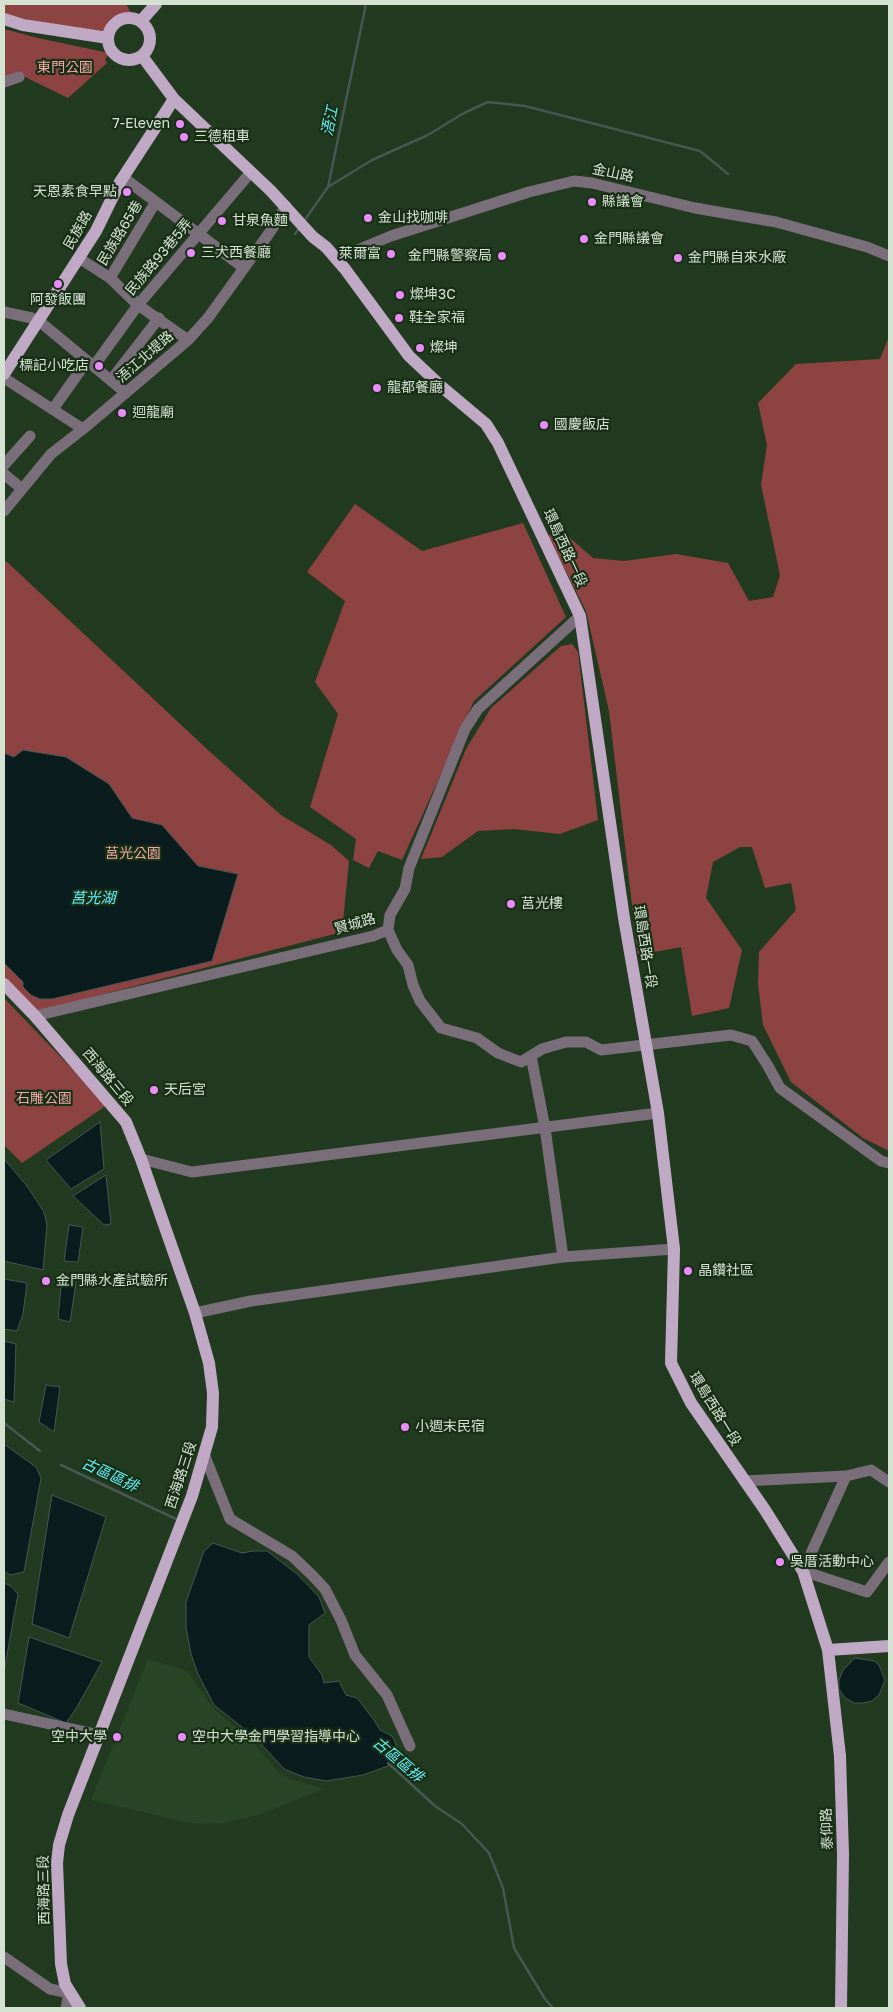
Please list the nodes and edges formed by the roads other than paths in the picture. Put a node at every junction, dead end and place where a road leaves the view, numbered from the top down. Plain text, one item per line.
1 (156, 4) edge
2 (4, 19) edge
3 (141, 22) junction
4 (108, 38) junction
5 (142, 56) junction
6 (19, 77) dead end
7 (4, 82) edge
8 (174, 99) junction
9 (252, 172) junction
10 (124, 178) junction
11 (156, 203) junction
12 (289, 210) junction
13 (198, 234) junction
14 (889, 256) edge
15 (79, 258) junction
16 (336, 259) junction
17 (244, 268) junction
18 (110, 278) junction
19 (138, 305) junction
20 (4, 312) edge
21 (159, 318) junction
22 (35, 319) junction
23 (188, 340) junction
24 (90, 364) junction
25 (4, 374) edge
26 (4, 378) edge
27 (110, 380) junction
28 (126, 393) junction
29 (53, 409) junction
30 (83, 429) junction
31 (30, 436) dead end
32 (4, 465) edge
33 (4, 474) edge
34 (22, 489) junction
35 (4, 511) edge
36 (580, 616) junction
37 (388, 930) junction
38 (4, 984) edge
39 (35, 1016) junction
40 (646, 1045) junction
41 (531, 1056) junction
42 (658, 1113) junction
43 (545, 1128) junction
44 (141, 1159) junction
45 (889, 1163) edge
46 (674, 1249) junction
47 (563, 1257) junction
48 (195, 1312) junction
49 (204, 1454) junction
50 (846, 1476) junction
51 (744, 1481) junction
52 (889, 1482) edge
53 (889, 1562) edge
54 (803, 1571) junction
55 (889, 1646) edge
56 (828, 1650) junction
57 (4, 1714) edge
58 (100, 1735) junction
59 (410, 1746) dead end
60 (4, 1957) edge
61 (69, 1992) junction
62 (66, 2008) edge
63 (80, 2008) edge
64 (841, 2008) edge

1 - 3 main road
2 - 4 main road
3 - 4 main road
3 - 5 main road
4 - 5 main road
5 - 8 main road
6 - 7 street
8 - 9 main road
8 - 10 main road, 民族路
9 - 12 main road
9 - 13 street, 民族路93巷5弄
10 - 11 street
10 - 15 main road, 民族路
11 - 13 street
11 - 18 street, 民族路65巷
12 - 16 main road, 環島西路一段
12 - 17 street, 浯江北堤路
13 - 17 street
13 - 19 street, 民族路93巷5弄
14 - 16 street, 金山路
15 - 18 street, 民族路65巷
15 - 22 main road, 民族路
16 - 36 main road, 環島西路一段
17 - 23 street, 浯江北堤路
18 - 19 street, 民族路65巷
19 - 21 street, 民族路65巷
19 - 24 street, 民族路93巷5弄
20 - 22 street
21 - 23 street, 民族路65巷
21 - 27 street
22 - 24 street
22 - 25 main road, 民族路
23 - 28 street, 浯江北堤路
24 - 27 street
24 - 29 street, 民族路93巷5弄
26 - 29 street
27 - 28 street
28 - 30 street, 浯江北堤路
29 - 30 street
30 - 34 street, 浯江北堤路
31 - 32 street
33 - 34 street
34 - 35 street, 浯江北堤路
36 - 37 street
36 - 40 main road, 環島西路一段
37 - 39 street, 賢城路
37 - 41 street, 賢城路
38 - 39 main road, 西海路三段
39 - 44 main road, 西海路三段
40 - 41 street, 賢城路
40 - 42 main road, 環島西路一段
40 - 45 street, 賢城路
41 - 43 street
42 - 43 street
42 - 46 main road, 環島西路一段
43 - 44 street
43 - 47 street
44 - 48 main road, 西海路三段
46 - 47 street
46 - 51 main road, 環島西路一段
47 - 48 street
48 - 49 main road, 西海路三段
49 - 58 main road, 西海路三段
49 - 59 street
50 - 51 street
50 - 52 street
50 - 54 street
51 - 54 main road, 環島西路一段
53 - 54 street
54 - 56 main road, 環島西路一段
55 - 56 main road
56 - 64 main road, 泰仰路
57 - 58 street
58 - 61 main road, 西海路三段
60 - 61 street
61 - 62 street
61 - 63 main road, 西海路三段

